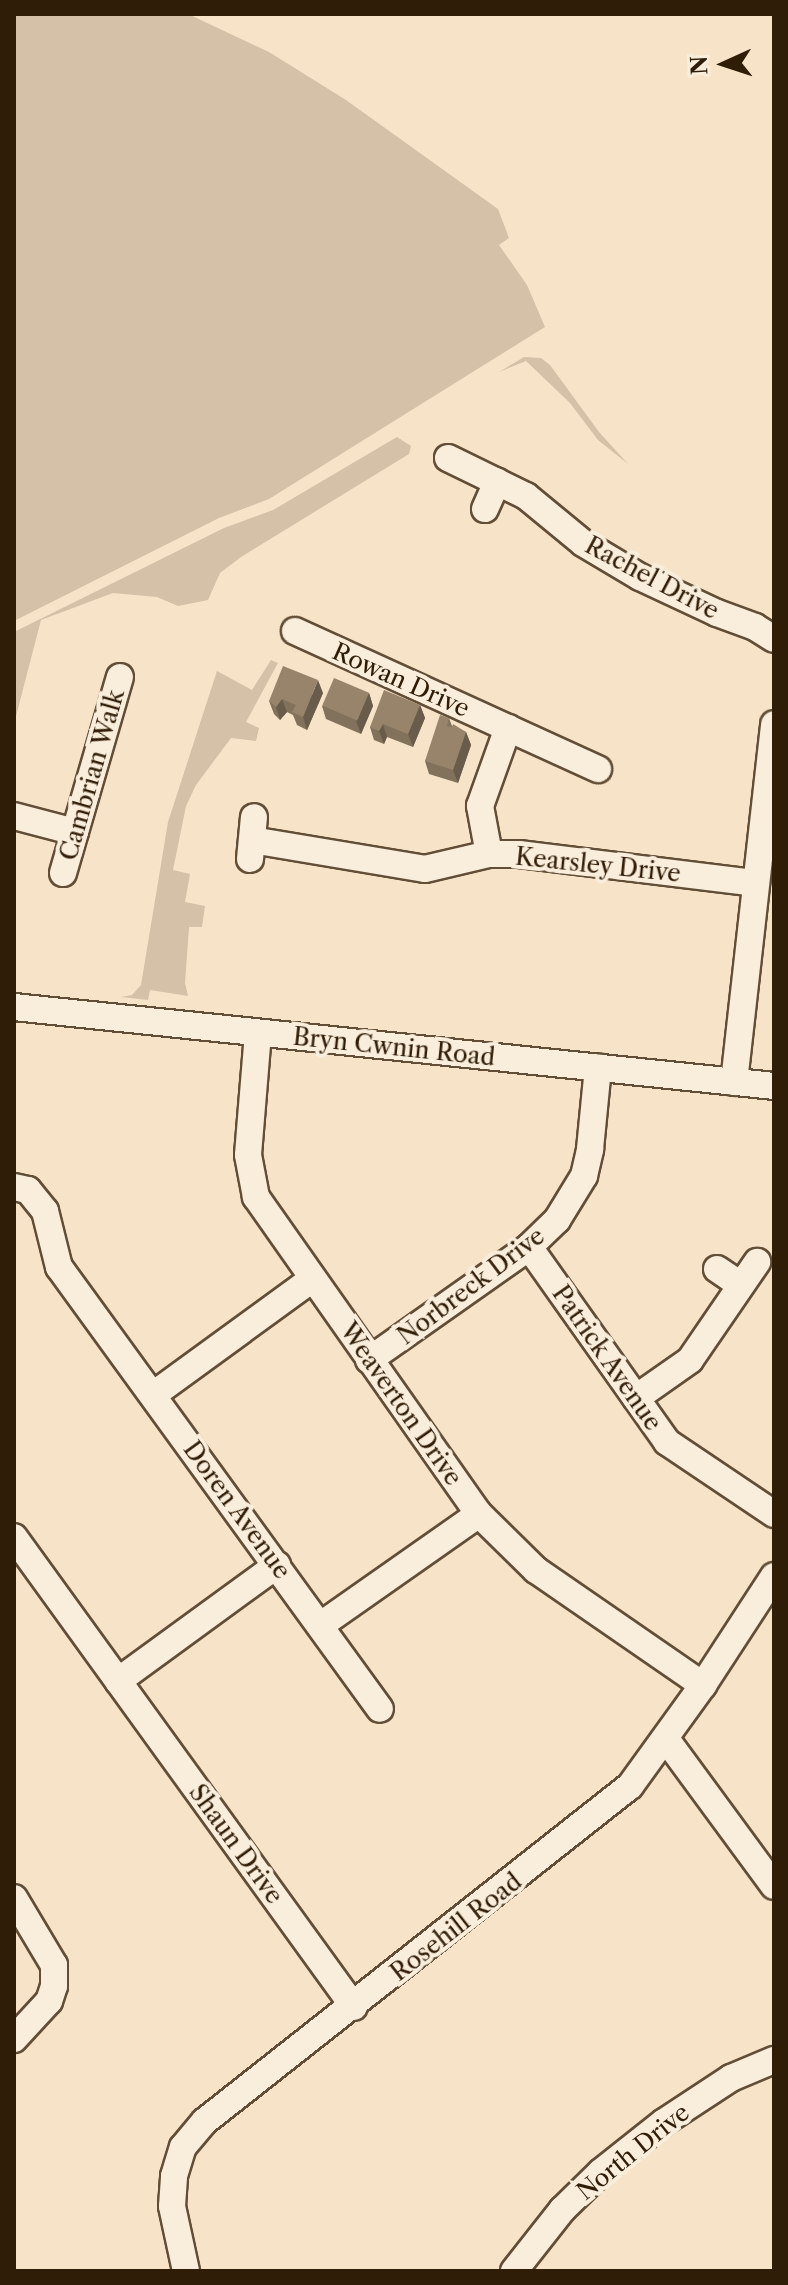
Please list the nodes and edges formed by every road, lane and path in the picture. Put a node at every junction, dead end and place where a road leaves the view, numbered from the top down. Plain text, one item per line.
1 (448, 458) dead end
2 (497, 482) junction
3 (485, 509) dead end
4 (293, 634) dead end
5 (772, 634) edge
6 (120, 677) dead end
7 (774, 724) edge
8 (508, 728) junction
9 (598, 769) dead end
10 (14, 816) edge
11 (75, 832) junction
12 (252, 839) dead end
13 (489, 854) junction
14 (63, 873) dead end
15 (755, 883) junction
16 (14, 1007) edge
17 (258, 1033) junction
18 (598, 1067) junction
19 (734, 1082) junction
20 (774, 1086) edge
21 (14, 1187) edge
22 (529, 1247) junction
23 (757, 1262) dead end
24 (717, 1269) dead end
25 (312, 1279) junction
26 (739, 1284) junction
27 (369, 1360) junction
28 (153, 1395) junction
29 (636, 1398) junction
30 (479, 1514) junction
31 (774, 1514) edge
32 (14, 1537) edge
33 (277, 1565) junction
34 (774, 1576) edge
35 (321, 1625) junction
36 (118, 1681) junction
37 (703, 1685) junction
38 (380, 1709) dead end
39 (666, 1739) junction
40 (774, 1886) edge
41 (14, 1898) edge
42 (354, 2007) junction
43 (14, 2039) edge
44 (774, 2060) edge
45 (186, 2271) edge
46 (514, 2271) edge

1 - 2 street, Rachel Drive
2 - 3 street
2 - 5 street, Rachel Drive
4 - 8 street, Rowan Drive
6 - 11 street, Cambrian Walk
7 - 15 street
8 - 9 street, Rowan Drive
8 - 13 street
10 - 11 street
11 - 14 street, Cambrian Walk
12 - 13 street, Kearsley Drive
13 - 15 street, Kearsley Drive
15 - 19 street
16 - 17 street, Bryn Cwnin Road
17 - 18 street, Bryn Cwnin Road
17 - 25 street, Weaverton Drive
18 - 19 street, Bryn Cwnin Road
18 - 22 street, Norbreck Drive
19 - 20 street, Bryn Cwnin Road
21 - 28 street, Doren Avenue
22 - 27 street, Norbreck Drive
22 - 29 street, Patrick Avenue
23 - 26 street
24 - 26 street
25 - 27 street, Weaverton Drive
25 - 28 street
26 - 29 street
27 - 30 street, Weaverton Drive
28 - 33 street, Doren Avenue
29 - 31 street, Patrick Avenue
30 - 35 street
30 - 37 street, Weaverton Drive
32 - 36 street, Shaun Drive
33 - 35 street, Doren Avenue
33 - 36 street
34 - 37 street, Rosehill Road
35 - 38 street, Doren Avenue
36 - 42 street, Shaun Drive
37 - 39 street, Rosehill Road
39 - 40 street
39 - 42 street, Rosehill Road
41 - 43 street
42 - 45 street, Rosehill Road
44 - 46 street, North Drive

